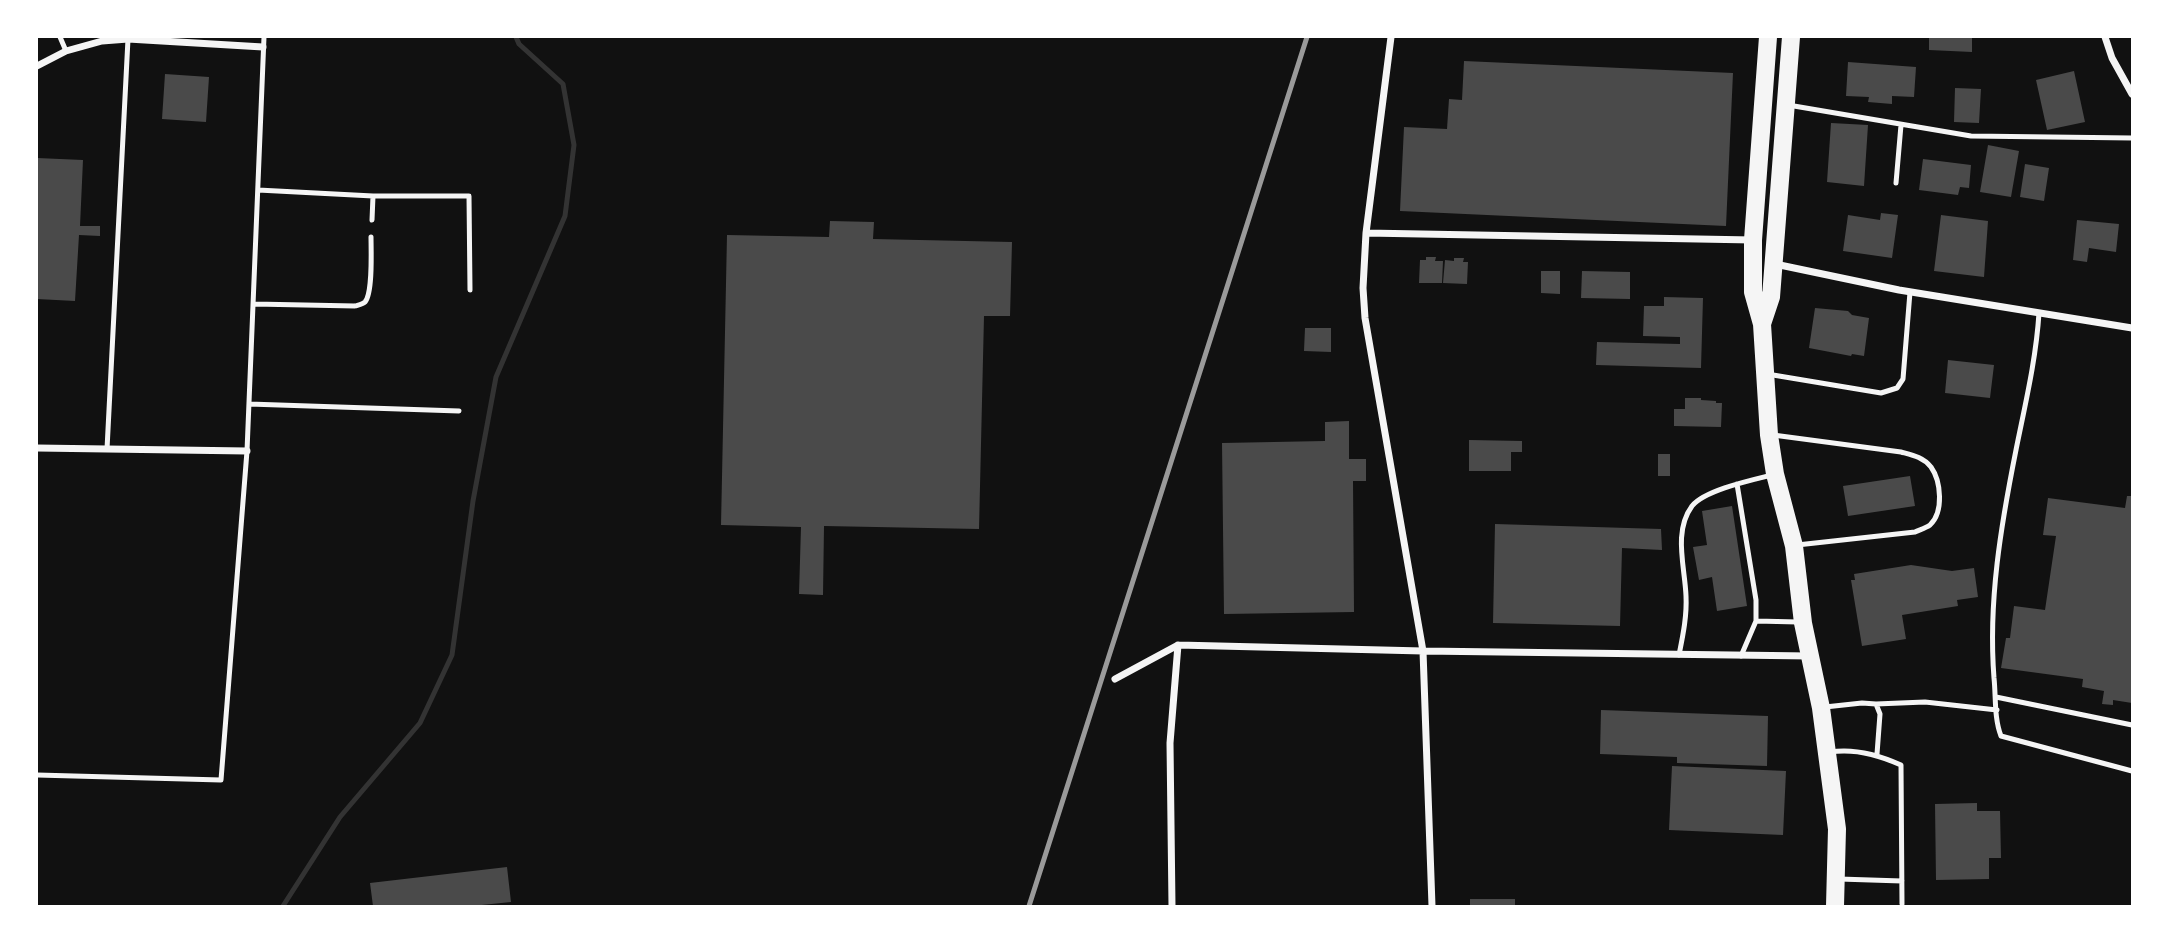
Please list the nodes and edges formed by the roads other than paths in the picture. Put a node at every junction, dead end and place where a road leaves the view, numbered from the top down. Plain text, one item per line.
1 (60, 37) edge
2 (264, 37) edge
3 (1391, 37) edge
4 (1768, 37) edge
5 (1791, 37) edge
6 (2105, 37) edge
7 (128, 39) junction
8 (263, 47) junction
9 (66, 51) junction
10 (37, 66) edge
11 (2132, 94) edge
12 (1786, 104) junction
13 (1901, 125) junction
14 (2132, 138) edge
15 (1896, 183) dead end
16 (258, 190) junction
17 (373, 196) junction
18 (372, 220) dead end
19 (1366, 233) junction
20 (371, 237) dead end
21 (1754, 240) junction
22 (1772, 264) junction
23 (470, 290) dead end
24 (1910, 292) junction
25 (254, 303) junction
26 (2039, 313) junction
27 (1762, 324) junction
28 (2132, 328) edge
29 (1764, 374) junction
30 (249, 404) junction
31 (459, 411) dead end
32 (1769, 435) junction
33 (37, 448) edge
34 (107, 449) junction
35 (247, 451) junction
36 (1775, 474) junction
37 (1737, 484) junction
38 (1794, 546) junction
39 (1756, 621) junction
40 (1803, 623) junction
41 (1178, 645) junction
42 (1423, 651) junction
43 (1679, 655) junction
44 (1741, 656) junction
45 (1811, 656) junction
46 (1115, 679) dead end
47 (1996, 697) junction
48 (1876, 704) junction
49 (1821, 708) junction
50 (1997, 710) junction
51 (2132, 725) edge
52 (1827, 752) junction
53 (1877, 754) junction
54 (2132, 771) edge
55 (37, 775) edge
56 (1838, 878) junction
57 (1902, 881) junction
58 (1902, 904) dead end
59 (1172, 906) edge
60 (1433, 906) edge
61 (1835, 906) edge

1 - 9 lane
2 - 8 lane
3 - 19 street
4 - 21 main road
5 - 12 main road
6 - 11 street
7 - 8 street
7 - 9 street
7 - 34 lane
8 - 16 lane
9 - 10 street
12 - 13 lane
12 - 22 main road
13 - 14 lane
13 - 15 lane
16 - 17 lane
16 - 25 lane
17 - 18 lane
17 - 23 lane
19 - 21 street
19 - 42 street
20 - 25 lane
21 - 27 main road
22 - 24 street
22 - 27 main road
24 - 26 street
24 - 29 lane
25 - 30 lane
26 - 28 street
26 - 47 lane
27 - 29 main road
29 - 32 main road
30 - 31 lane
30 - 35 lane
32 - 36 main road
32 - 38 lane
33 - 34 street
34 - 35 street
35 - 55 lane
36 - 37 lane
36 - 38 main road
37 - 39 lane
37 - 43 lane
38 - 40 main road
39 - 40 lane
39 - 44 lane
40 - 45 main road
41 - 42 street
41 - 46 street
41 - 59 street
42 - 43 street
42 - 60 street
43 - 44 street
44 - 45 street
45 - 49 main road
47 - 50 lane
47 - 51 lane
48 - 49 lane
48 - 50 lane
48 - 53 lane
49 - 52 main road
50 - 54 lane
52 - 53 lane
52 - 56 main road
53 - 57 lane
56 - 57 lane
56 - 61 main road
57 - 58 lane

